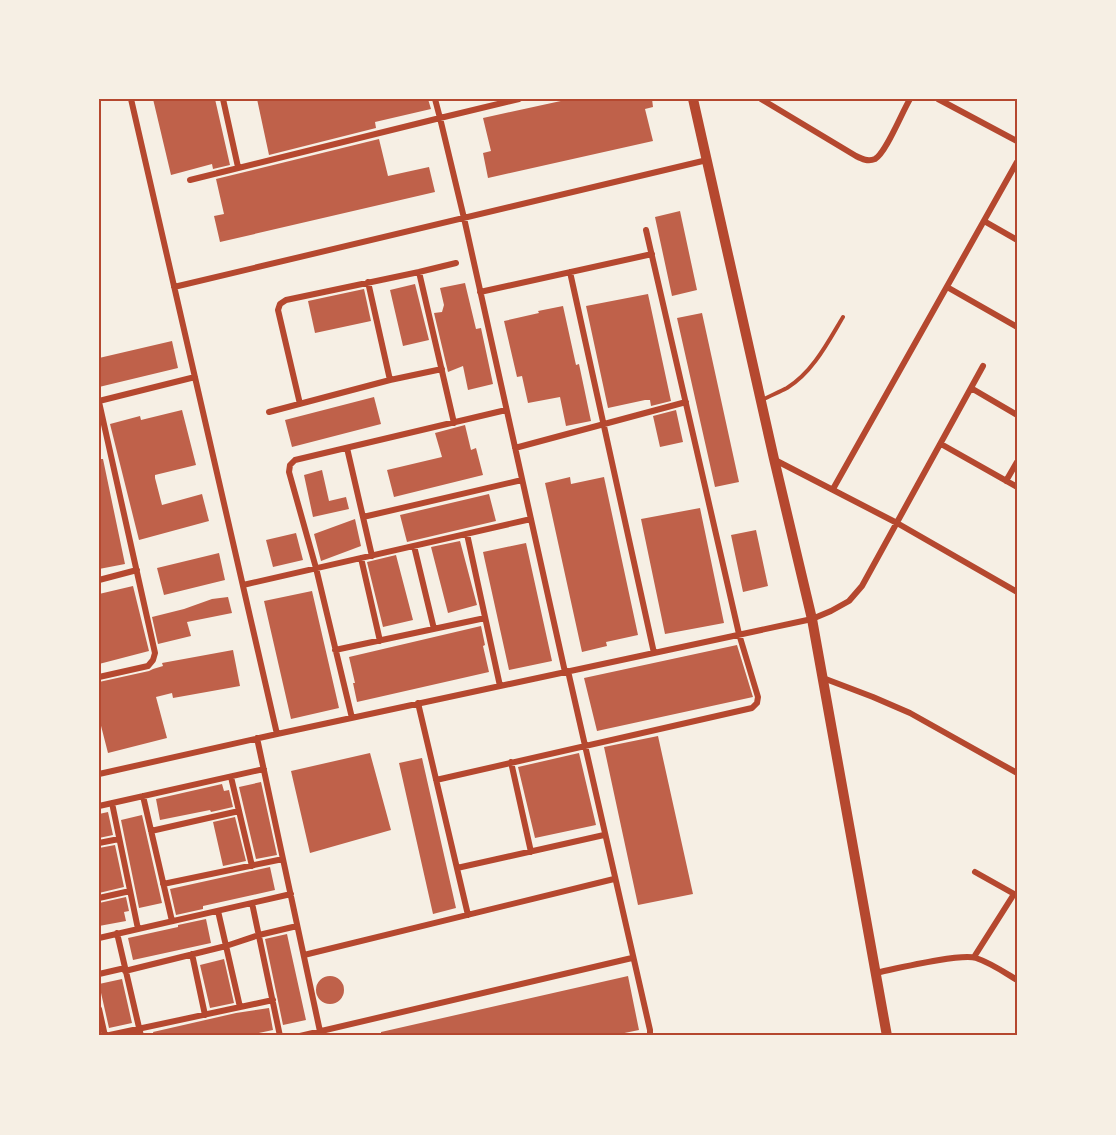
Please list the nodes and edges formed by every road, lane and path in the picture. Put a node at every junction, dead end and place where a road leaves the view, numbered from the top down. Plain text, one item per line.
1 (130, 99) edge
2 (222, 99) edge
3 (435, 99) edge
4 (519, 99) edge
5 (693, 99) edge
6 (761, 99) edge
7 (910, 99) edge
8 (938, 99) edge
9 (440, 118) junction
10 (1017, 141) edge
11 (707, 160) junction
12 (1017, 162) edge
13 (238, 168) junction
14 (190, 180) dead end
15 (464, 218) junction
16 (984, 221) junction
17 (646, 230) dead end
18 (1017, 240) edge
19 (652, 254) junction
20 (456, 262) dead end
21 (419, 272) junction
22 (570, 272) junction
23 (369, 282) junction
24 (174, 287) junction
25 (947, 287) junction
26 (480, 292) junction
27 (843, 317) dead end
28 (1017, 327) edge
29 (983, 366) dead end
30 (441, 369) junction
31 (195, 377) junction
32 (390, 380) junction
33 (971, 388) junction
34 (761, 400) junction
35 (99, 401) edge
36 (686, 402) junction
37 (300, 404) junction
38 (507, 410) junction
39 (268, 412) dead end
40 (1017, 415) edge
41 (454, 423) junction
42 (604, 424) junction
43 (941, 444) junction
44 (347, 448) junction
45 (515, 448) junction
46 (774, 459) junction
47 (1017, 462) edge
48 (522, 480) junction
49 (1006, 481) junction
50 (1017, 487) edge
51 (834, 489) junction
52 (363, 517) junction
53 (531, 519) junction
54 (897, 523) junction
55 (467, 534) junction
56 (414, 546) junction
57 (372, 556) junction
58 (362, 558) junction
59 (316, 568) junction
60 (137, 570) junction
61 (99, 580) edge
62 (243, 585) junction
63 (1017, 592) edge
64 (485, 618) junction
65 (812, 619) junction
66 (434, 629) junction
67 (739, 634) junction
68 (380, 641) junction
69 (336, 650) junction
70 (654, 653) junction
71 (566, 672) junction
72 (99, 677) edge
73 (823, 678) junction
74 (500, 686) junction
75 (418, 704) junction
76 (352, 718) junction
77 (278, 734) junction
78 (257, 738) junction
79 (584, 745) junction
80 (511, 762) junction
81 (264, 769) junction
82 (1017, 773) edge
83 (99, 774) edge
84 (231, 777) junction
85 (436, 780) junction
86 (143, 796) junction
87 (111, 803) junction
88 (99, 806) edge
89 (239, 811) junction
90 (151, 831) junction
91 (604, 835) junction
92 (119, 839) junction
93 (99, 843) edge
94 (531, 852) junction
95 (283, 859) junction
96 (252, 866) junction
97 (457, 868) junction
98 (975, 872) dead end
99 (614, 879) junction
100 (164, 884) junction
101 (130, 891) junction
102 (291, 894) junction
103 (1016, 895) edge
104 (99, 898) edge
105 (252, 903) junction
106 (218, 910) junction
107 (468, 915) junction
108 (172, 921) junction
109 (297, 926) junction
110 (138, 929) junction
111 (117, 933) junction
112 (259, 935) junction
113 (99, 938) edge
114 (226, 946) junction
115 (192, 954) junction
116 (304, 955) junction
117 (974, 957) junction
118 (632, 958) junction
119 (125, 969) junction
120 (875, 973) junction
121 (99, 974) edge
122 (1017, 980) edge
123 (273, 1000) junction
124 (240, 1007) junction
125 (99, 1009) edge
126 (205, 1015) junction
127 (139, 1029) junction
128 (321, 1034) edge
129 (105, 1036) edge
130 (141, 1036) edge
131 (280, 1036) edge
132 (300, 1036) edge
133 (650, 1036) edge
134 (887, 1036) edge

1 - 24 street
2 - 13 street
3 - 9 street
4 - 9 street
5 - 11 main road
6 - 7 street
8 - 10 street
9 - 13 street
9 - 15 street
11 - 15 street
11 - 34 main road
12 - 16 street
13 - 14 street
15 - 24 street
15 - 26 street
16 - 18 street
16 - 25 street
17 - 19 street
19 - 22 street
19 - 36 street
20 - 21 street
21 - 23 street
21 - 30 street
22 - 26 street
22 - 42 street
23 - 32 street
23 - 37 street
24 - 31 street
25 - 28 street
25 - 51 street
26 - 38 street
27 - 34 lane
29 - 33 street
30 - 32 street
30 - 41 street
31 - 35 street
31 - 62 street
32 - 37 street
33 - 40 street
33 - 43 street
34 - 46 main road
35 - 60 street
36 - 42 street
36 - 67 street
37 - 39 street
38 - 41 street
38 - 45 street
41 - 44 street
42 - 45 street
42 - 70 street
43 - 49 street
43 - 54 street
44 - 52 street
44 - 59 street
45 - 48 street
46 - 51 street
46 - 65 main road
47 - 49 street
48 - 52 street
48 - 53 street
49 - 50 street
51 - 54 street
52 - 57 street
53 - 55 street
53 - 71 street
54 - 63 street
54 - 65 street
55 - 56 street
55 - 64 street
56 - 57 street
56 - 66 street
57 - 58 street
58 - 59 street
58 - 68 street
59 - 62 street
59 - 69 street
60 - 61 street
60 - 72 street
62 - 77 street
64 - 66 street
64 - 74 street
65 - 67 street
65 - 73 main road
66 - 68 street
67 - 70 street
67 - 79 street
68 - 69 street
69 - 76 street
70 - 71 street
71 - 74 street
71 - 79 street
73 - 82 street
73 - 120 main road
74 - 75 street
75 - 76 street
75 - 85 street
76 - 77 street
77 - 78 street
78 - 81 street
78 - 83 street
79 - 80 street
79 - 91 street
80 - 85 street
80 - 94 street
81 - 84 street
81 - 95 street
84 - 86 street
84 - 89 street
85 - 97 street
86 - 87 street
86 - 90 street
87 - 88 street
87 - 92 street
89 - 90 street
89 - 96 street
90 - 100 street
91 - 94 street
91 - 99 street
92 - 93 street
92 - 101 street
94 - 97 street
95 - 96 street
95 - 102 street
96 - 100 street
97 - 107 street
98 - 103 street
99 - 107 street
99 - 118 street
100 - 108 street
101 - 104 street
101 - 110 street
102 - 105 street
102 - 109 street
103 - 117 street
105 - 106 street
105 - 112 street
106 - 108 street
106 - 114 street
107 - 116 street
108 - 110 street
109 - 112 street
109 - 116 street
110 - 111 street
111 - 113 street
111 - 119 street
112 - 114 street
112 - 123 street
114 - 115 street
114 - 124 street
115 - 119 street
115 - 126 street
116 - 128 street
117 - 120 street
117 - 122 street
118 - 128 street
118 - 133 street
119 - 121 street
119 - 127 street
120 - 134 main road
123 - 124 street
123 - 131 street
124 - 126 street
125 - 129 street
126 - 127 street
127 - 129 street
127 - 130 street
128 - 132 street

